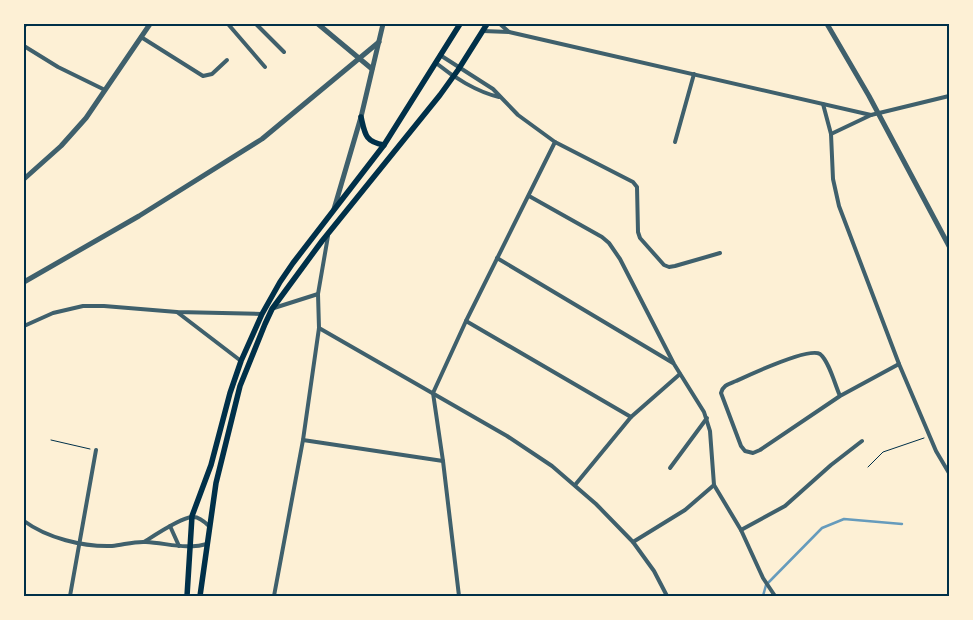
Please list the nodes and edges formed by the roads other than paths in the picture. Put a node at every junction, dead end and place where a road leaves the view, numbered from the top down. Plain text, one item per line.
1 (150, 24) edge
2 (228, 24) edge
3 (256, 24) edge
4 (318, 24) edge
5 (383, 24) edge
6 (460, 24) edge
7 (487, 24) edge
8 (500, 24) edge
9 (828, 24) edge
10 (483, 32) junction
11 (509, 32) junction
12 (141, 37) junction
13 (378, 42) junction
14 (24, 46) edge
15 (284, 52) dead end
16 (440, 55) junction
17 (359, 59) junction
18 (227, 60) dead end
19 (436, 63) junction
20 (264, 67) dead end
21 (459, 68) junction
22 (372, 69) junction
23 (694, 74) junction
24 (454, 76) junction
25 (106, 91) junction
26 (949, 96) edge
27 (499, 97) junction
28 (824, 104) junction
29 (879, 114) junction
30 (871, 115) junction
31 (361, 117) junction
32 (831, 134) junction
33 (555, 142) junction
34 (675, 142) dead end
35 (384, 145) junction
36 (24, 179) edge
37 (529, 196) junction
38 (334, 210) junction
39 (329, 233) junction
40 (949, 246) edge
41 (720, 253) dead end
42 (497, 258) junction
43 (24, 282) edge
44 (318, 294) junction
45 (272, 309) junction
46 (177, 312) junction
47 (262, 314) junction
48 (24, 318) edge
49 (466, 322) junction
50 (26, 325) edge
51 (319, 328) junction
52 (241, 361) junction
53 (674, 364) junction
54 (899, 364) junction
55 (680, 374) junction
56 (432, 393) junction
57 (840, 396) junction
58 (631, 417) junction
59 (707, 418) junction
60 (303, 440) junction
61 (862, 441) dead end
62 (96, 450) road end
63 (443, 461) junction
64 (670, 468) dead end
65 (949, 473) edge
66 (575, 485) junction
67 (714, 485) junction
68 (192, 516) junction
69 (24, 521) edge
70 (170, 526) junction
71 (210, 526) junction
72 (741, 530) junction
73 (79, 542) junction
74 (144, 542) junction
75 (633, 542) junction
76 (208, 544) junction
77 (179, 546) junction
78 (190, 546) junction
79 (70, 596) edge
80 (187, 596) edge
81 (200, 596) edge
82 (274, 596) edge
83 (459, 596) edge
84 (667, 596) edge
85 (775, 596) edge

1 - 12 street
2 - 20 street
3 - 15 street
4 - 17 street
5 - 13 street
6 - 16 main road
7 - 10 main road
8 - 11 street
9 - 29 street
10 - 11 street
10 - 21 main road
11 - 23 street
12 - 18 street
12 - 25 street
13 - 17 street
13 - 22 street
14 - 25 street
16 - 19 main road
16 - 21 street
17 - 22 street
17 - 43 street
19 - 24 street
19 - 35 main road
21 - 24 main road
21 - 27 street
22 - 31 street
23 - 28 street
23 - 34 street
24 - 27 street
24 - 39 main road
25 - 36 street
26 - 29 street
27 - 33 street
28 - 30 street
28 - 32 street
29 - 30 street
29 - 40 street
30 - 32 street
31 - 35 main road
31 - 38 street
32 - 54 street
33 - 37 street
33 - 41 street
35 - 38 main road
37 - 42 street
37 - 53 street
38 - 47 main road
39 - 44 street
39 - 45 main road
42 - 49 street
42 - 53 street
44 - 45 street
44 - 51 street
45 - 71 main road
46 - 47 street
46 - 50 street
46 - 52 street
47 - 52 main road
48 - 50 street
49 - 56 street
49 - 58 street
51 - 56 street
51 - 60 street
52 - 68 main road
53 - 55 street
54 - 57 street
54 - 65 street
55 - 58 street
55 - 59 street
56 - 63 street
56 - 66 street
57 - 57 street
58 - 66 street
59 - 64 street
59 - 67 street
60 - 63 street
60 - 82 street
61 - 72 street
62 - 73 street
63 - 83 street
66 - 75 street
67 - 72 street
67 - 75 street
68 - 70 street
68 - 71 street
68 - 78 main road
69 - 73 street
70 - 74 street
70 - 77 street
71 - 76 main road
72 - 85 street
73 - 74 street
73 - 79 street
74 - 77 street
75 - 84 street
76 - 78 street
76 - 81 main road
77 - 78 street
78 - 80 main road

